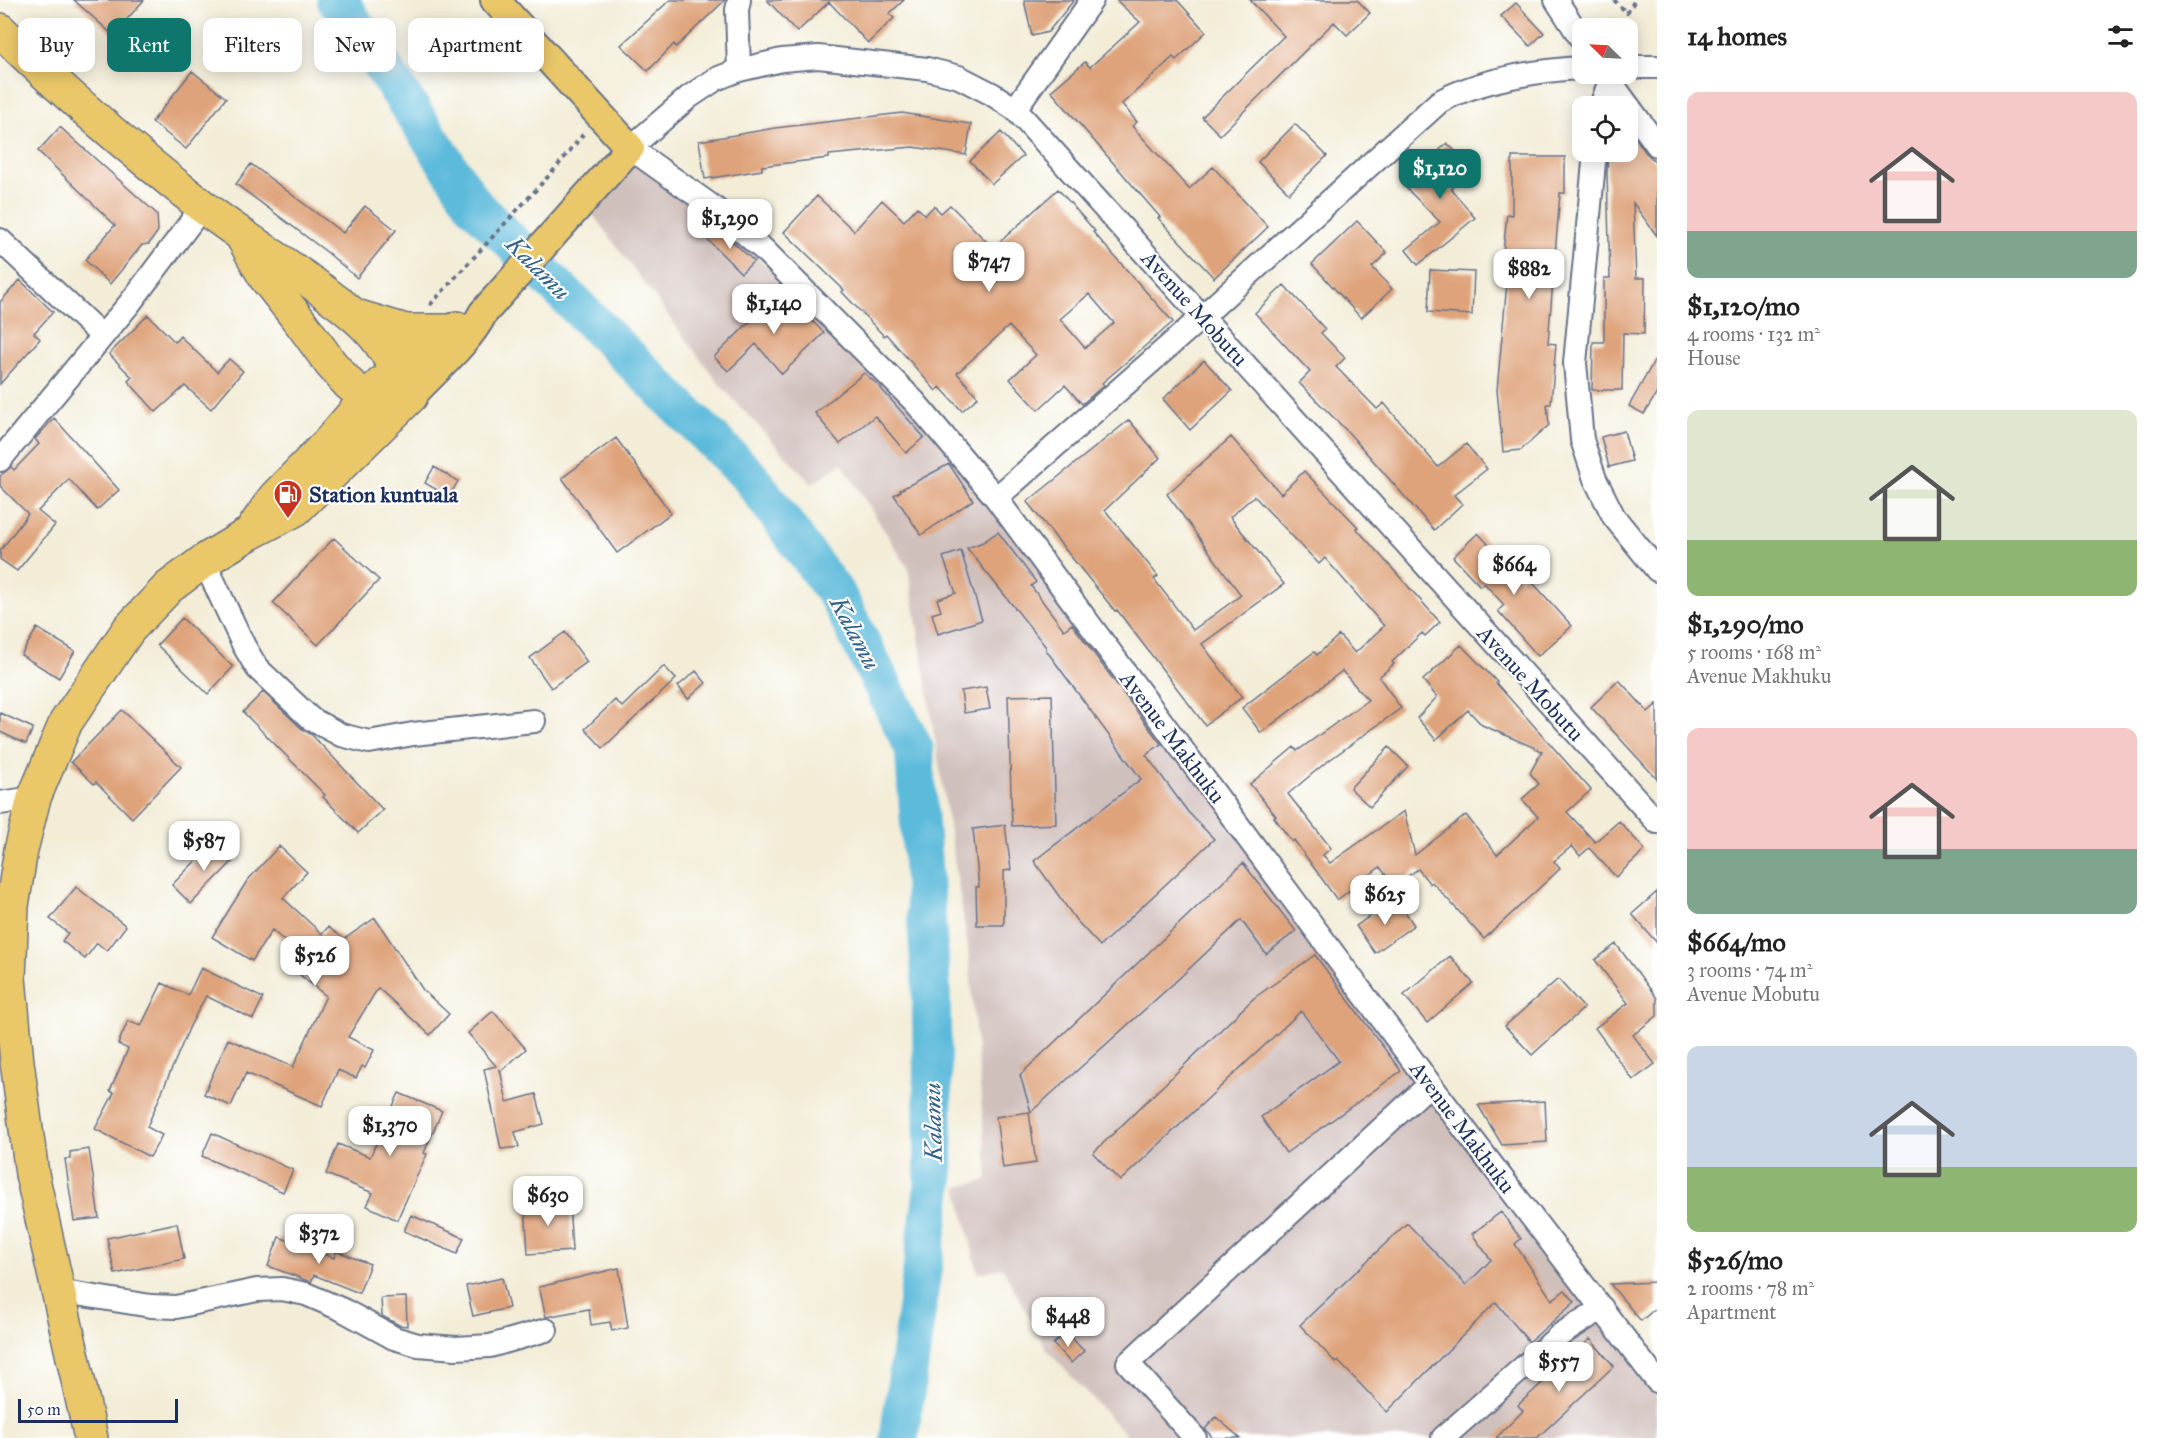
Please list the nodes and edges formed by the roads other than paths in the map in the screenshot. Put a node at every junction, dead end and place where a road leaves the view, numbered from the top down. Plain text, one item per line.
1 (495, 0) edge
2 (739, 0) edge
3 (1092, 0) edge
4 (1556, 0) edge
5 (1572, 25) edge
6 (0, 30) edge
7 (1657, 67) edge
8 (1572, 69) edge
9 (739, 70) junction
10 (1638, 70) edge
11 (1620, 84) edge
12 (1015, 109) junction
13 (1657, 145) edge
14 (630, 148) junction
15 (1594, 162) edge
16 (203, 206) junction
17 (241, 234) junction
18 (0, 240) edge
19 (489, 306) junction
20 (356, 316) junction
21 (1203, 316) junction
22 (447, 331) junction
23 (102, 336) junction
24 (331, 364) junction
25 (391, 395) junction
26 (328, 443) junction
27 (0, 460) edge
28 (996, 498) junction
29 (250, 533) junction
30 (204, 561) junction
31 (1657, 570) edge
32 (534, 721) dead end
33 (34, 798) junction
34 (0, 803) edge
35 (1657, 822) edge
36 (4, 986) edge
37 (8, 1062) edge
38 (1430, 1084) junction
39 (58, 1291) junction
40 (1602, 1308) junction
41 (546, 1330) dead end
42 (1657, 1381) edge
43 (91, 1438) edge
44 (1196, 1438) edge
45 (1443, 1438) edge

1 - 14 main road
2 - 9 street
3 - 12 street
4 - 5 street
6 - 16 highway
7 - 10 street
8 - 21 street
9 - 12 street, Avenue Mobutu
9 - 14 street, Avenue Mobutu
11 - 13 street
12 - 21 street, Avenue Mobutu
14 - 19 main road
14 - 28 street, Avenue Makhuku
15 - 31 street
16 - 17 highway
16 - 23 street
17 - 20 highway
17 - 24 highway
18 - 23 street
19 - 22 main road
19 - 25 main road
20 - 22 highway
20 - 25 highway
21 - 28 street
21 - 35 street, Avenue Mobutu
22 - 25 main road
23 - 27 street
24 - 25 highway
24 - 26 highway
25 - 26 highway
25 - 29 highway
26 - 29 highway
28 - 38 street, Avenue Makhuku
29 - 30 highway
30 - 32 street
30 - 33 highway
33 - 34 street
33 - 36 highway
36 - 37 highway
37 - 39 highway
38 - 40 street, Avenue Makhuku
38 - 44 street
39 - 41 street
39 - 43 highway
40 - 42 street, Avenue Makhuku
40 - 45 street

